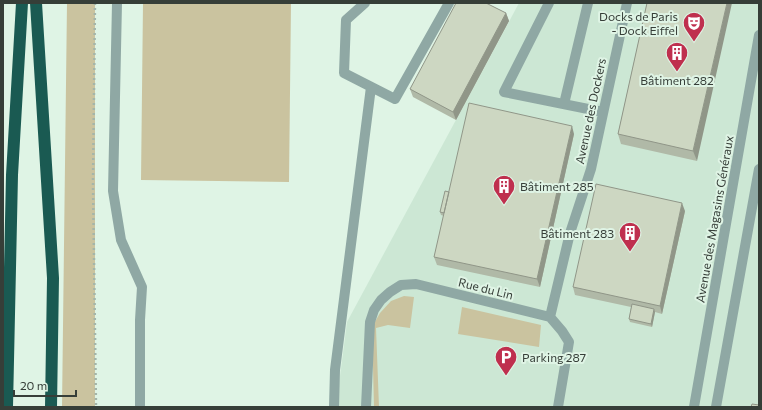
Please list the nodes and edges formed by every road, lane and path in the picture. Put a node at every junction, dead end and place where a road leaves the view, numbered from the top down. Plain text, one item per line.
1 (22, 3) edge
2 (36, 3) edge
3 (95, 3) edge
4 (117, 3) edge
5 (449, 3) edge
6 (549, 3) edge
7 (588, 3) edge
8 (627, 3) edge
9 (362, 4) edge
10 (759, 35) edge
11 (371, 87) junction
12 (564, 104) junction
13 (603, 112) junction
14 (759, 169) edge
15 (550, 317) junction
16 (7, 407) edge
17 (51, 407) edge
18 (96, 407) edge
19 (140, 407) edge
20 (334, 407) edge
21 (366, 407) edge
22 (558, 407) edge
23 (694, 407) edge
24 (716, 407) edge

1 - 16 highway
2 - 17 highway
3 - 18 path
4 - 19 street
5 - 11 street
6 - 12 street
7 - 12 street
8 - 13 street, Avenue des Dockers
9 - 11 street
10 - 23 street, Avenue des Magasins Généraux
11 - 20 street
12 - 13 street
13 - 15 street, Avenue des Dockers
14 - 24 street
15 - 21 street, Rue du Lin
15 - 22 street

